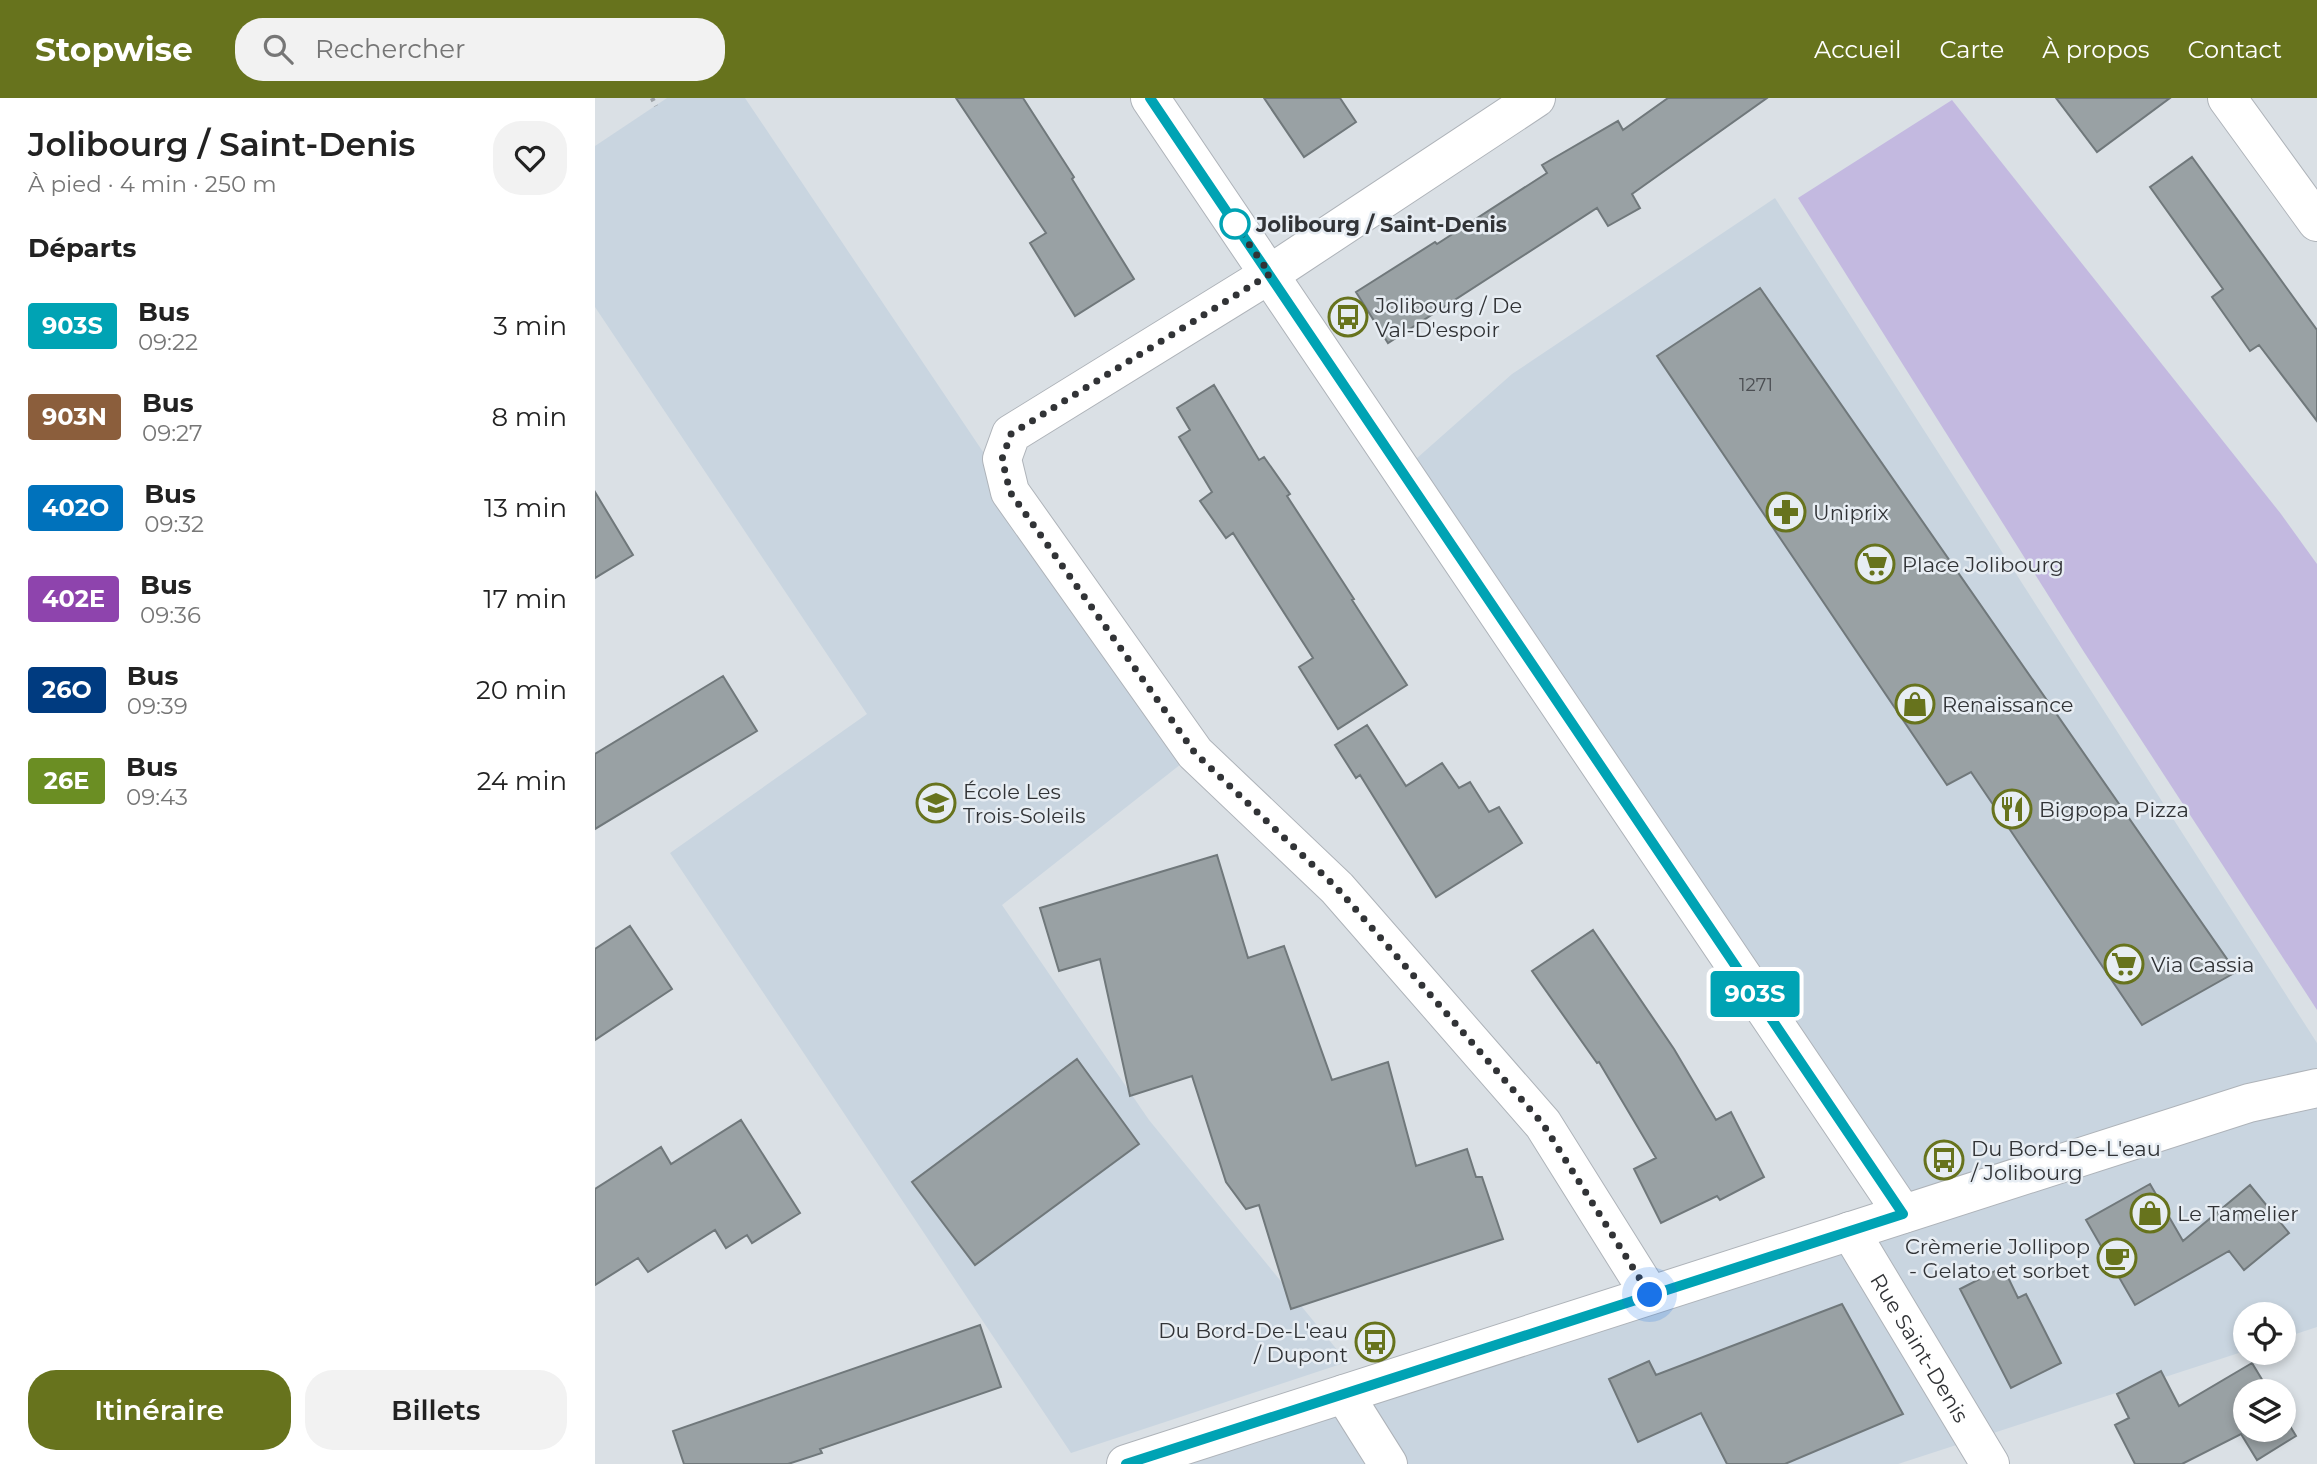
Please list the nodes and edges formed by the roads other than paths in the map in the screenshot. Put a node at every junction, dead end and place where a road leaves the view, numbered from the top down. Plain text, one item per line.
1 (1150, 98) edge
2 (1536, 98) edge
3 (2227, 98) edge
4 (2317, 222) edge
5 (1270, 274) junction
6 (2317, 1088) edge
7 (1903, 1214) junction
8 (1850, 1231) junction
9 (1650, 1295) junction
10 (1344, 1394) junction
11 (1125, 1464) edge
12 (1388, 1464) edge
13 (1990, 1464) edge

1 - 5 street
2 - 5 street
3 - 4 street
5 - 7 street
5 - 9 street
6 - 7 street
7 - 8 street
8 - 9 street
8 - 13 street, Rue Saint-Denis
9 - 10 street
10 - 11 street
10 - 12 street

